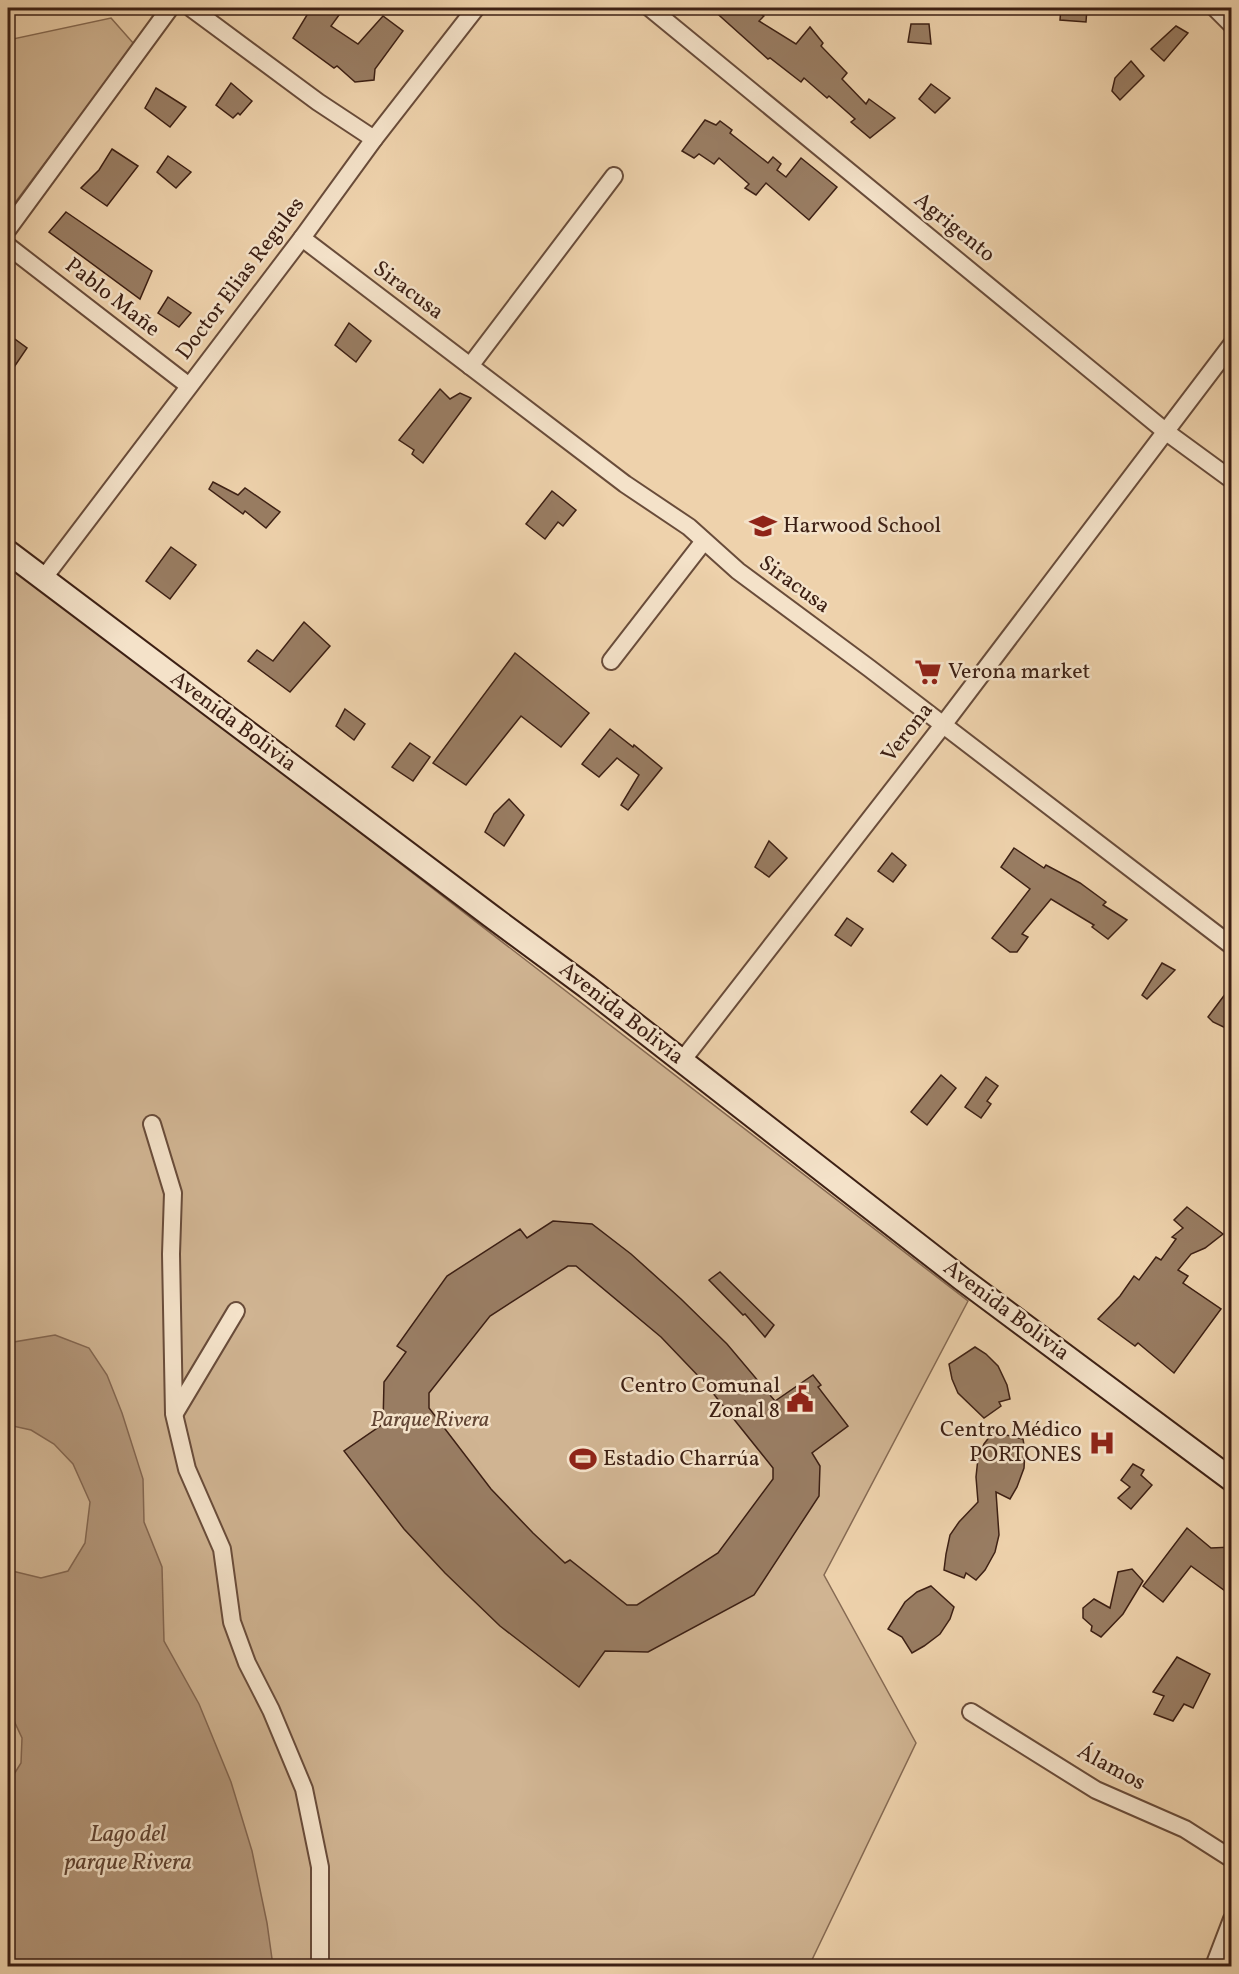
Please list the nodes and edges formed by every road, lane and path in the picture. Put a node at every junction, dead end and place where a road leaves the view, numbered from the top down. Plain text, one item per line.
1 (170, 8) edge
2 (191, 8) edge
3 (476, 8) edge
4 (650, 8) edge
5 (1215, 8) edge
6 (1232, 25) edge
7 (374, 139) junction
8 (614, 176) dead end
9 (8, 229) edge
10 (302, 238) junction
11 (8, 246) edge
12 (1232, 344) edge
13 (470, 366) junction
14 (189, 386) junction
15 (1165, 431) junction
16 (1232, 480) edge
17 (704, 541) junction
18 (8, 552) edge
19 (43, 579) junction
20 (611, 661) dead end
21 (943, 725) junction
22 (1232, 946) edge
23 (681, 1062) junction
24 (152, 1124) dead end
25 (236, 1311) dead end
26 (174, 1414) junction
27 (1232, 1480) edge
28 (971, 1712) dead end
29 (1232, 1859) edge
30 (1232, 1919) edge
31 (320, 1966) edge
32 (1214, 1966) edge

1 - 9 street
2 - 7 street
3 - 7 street, Doctor Elias Regules
4 - 15 street, Agrigento
5 - 6 street
7 - 10 street, Doctor Elias Regules
8 - 13 street
10 - 13 street, Siracusa
10 - 14 street, Doctor Elias Regules
11 - 14 street, Pablo Mañe
12 - 15 street, Verona
13 - 17 street, Siracusa
14 - 19 street, Doctor Elias Regules
15 - 16 street, Agrigento
15 - 21 street, Verona
17 - 20 street
17 - 21 street, Siracusa
18 - 19 street, Avenida Bolivia
19 - 23 street, Avenida Bolivia
21 - 22 street, Siracusa
21 - 23 street, Verona
23 - 27 street, Avenida Bolivia
24 - 26 street
25 - 26 street
26 - 31 street
28 - 29 street, Álamos
30 - 32 street

